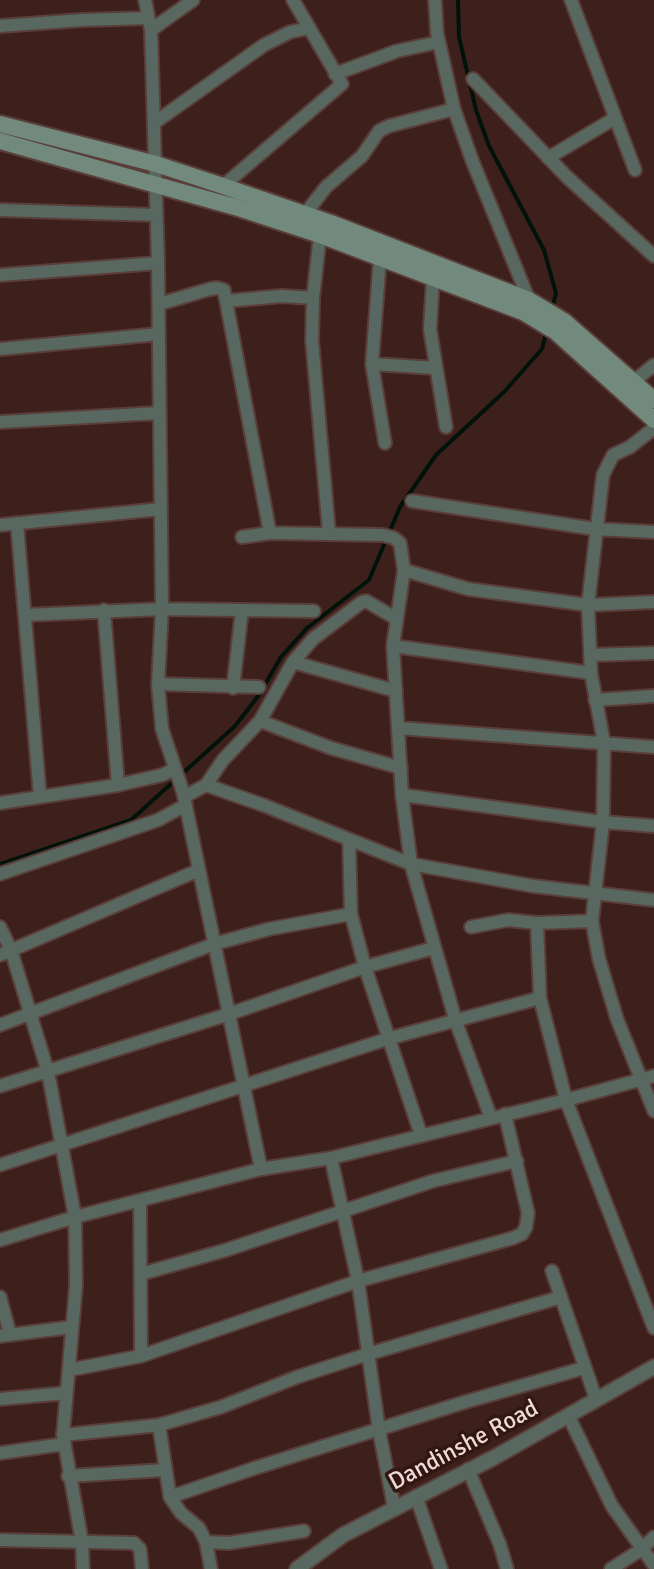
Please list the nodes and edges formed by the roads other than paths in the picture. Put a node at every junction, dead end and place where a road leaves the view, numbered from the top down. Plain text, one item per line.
1 (145, 0) edge
2 (193, 0) edge
3 (293, 0) edge
4 (435, 0) edge
5 (571, 0) edge
6 (150, 24) junction
7 (0, 26) edge
8 (309, 28) junction
9 (439, 42) junction
10 (335, 74) junction
11 (473, 79) dead end
12 (454, 109) junction
13 (615, 118) junction
14 (154, 123) junction
15 (0, 124) edge
16 (0, 141) edge
17 (548, 158) junction
18 (156, 164) junction
19 (635, 170) dead end
20 (155, 183) junction
21 (223, 186) junction
22 (0, 210) edge
23 (305, 214) junction
24 (156, 215) junction
25 (320, 235) junction
26 (654, 256) edge
27 (380, 257) junction
28 (158, 263) junction
29 (0, 275) edge
30 (433, 278) junction
31 (313, 298) junction
32 (529, 300) junction
33 (226, 301) junction
34 (159, 304) junction
35 (542, 315) junction
36 (560, 326) junction
37 (159, 334) junction
38 (0, 349) edge
39 (372, 364) junction
40 (654, 365) edge
41 (436, 368) junction
42 (633, 382) junction
43 (654, 400) edge
44 (158, 413) junction
45 (654, 420) edge
46 (0, 422) edge
47 (446, 427) dead end
48 (654, 428) edge
49 (385, 443) dead end
50 (412, 501) dead end
51 (161, 509) junction
52 (17, 523) junction
53 (0, 525) edge
54 (595, 529) junction
55 (329, 532) junction
56 (654, 532) edge
57 (270, 533) junction
58 (242, 537) dead end
59 (404, 570) junction
60 (654, 602) edge
61 (588, 605) junction
62 (162, 609) junction
63 (104, 610) junction
64 (242, 610) junction
65 (314, 611) dead end
66 (25, 615) junction
67 (397, 619) junction
68 (393, 646) junction
69 (654, 653) edge
70 (591, 655) junction
71 (293, 662) junction
72 (591, 673) junction
73 (158, 684) junction
74 (259, 687) dead end
75 (233, 688) junction
76 (396, 691) junction
77 (654, 696) edge
78 (595, 700) junction
79 (260, 721) junction
80 (398, 728) junction
81 (604, 743) junction
82 (654, 747) edge
83 (401, 768) junction
84 (175, 770) junction
85 (118, 785) junction
86 (206, 785) junction
87 (402, 795) junction
88 (40, 797) junction
89 (184, 798) junction
90 (0, 803) edge
91 (603, 822) junction
92 (654, 826) edge
93 (349, 840) junction
94 (411, 864) junction
95 (199, 870) junction
96 (0, 874) edge
97 (594, 893) junction
98 (654, 900) edge
99 (351, 914) junction
100 (592, 921) junction
101 (537, 923) junction
102 (0, 927) edge
103 (471, 927) dead end
104 (214, 944) junction
105 (434, 948) junction
106 (6, 953) edge
107 (365, 967) junction
108 (540, 998) junction
109 (32, 1014) junction
110 (229, 1014) junction
111 (456, 1022) junction
112 (0, 1025) edge
113 (390, 1038) junction
114 (48, 1072) junction
115 (648, 1078) edge
116 (243, 1085) junction
117 (0, 1086) edge
118 (566, 1100) junction
119 (654, 1111) edge
120 (505, 1114) junction
121 (491, 1118) junction
122 (421, 1135) junction
123 (61, 1144) junction
124 (331, 1158) junction
125 (517, 1161) junction
126 (0, 1165) edge
127 (261, 1169) junction
128 (140, 1201) junction
129 (343, 1210) junction
130 (75, 1217) junction
131 (0, 1240) edge
132 (552, 1271) dead end
133 (141, 1274) junction
134 (358, 1281) junction
135 (0, 1297) edge
136 (561, 1297) junction
137 (72, 1327) junction
138 (654, 1328) edge
139 (5, 1335) edge
140 (368, 1354) junction
141 (141, 1356) junction
142 (654, 1367) edge
143 (584, 1368) junction
144 (69, 1370) junction
145 (66, 1393) junction
146 (0, 1399) edge
147 (596, 1399) junction
148 (568, 1415) junction
149 (159, 1425) junction
150 (379, 1430) junction
151 (64, 1440) junction
152 (0, 1453) edge
153 (468, 1469) junction
154 (165, 1470) junction
155 (68, 1476) junction
156 (416, 1496) junction
157 (170, 1497) junction
158 (394, 1507) junction
159 (304, 1531) dead end
160 (654, 1537) edge
161 (0, 1540) edge
162 (82, 1542) junction
163 (206, 1542) junction
164 (642, 1549) junction
165 (654, 1565) edge
166 (83, 1569) edge
167 (142, 1569) edge
168 (211, 1569) edge
169 (297, 1569) edge
170 (441, 1569) edge
171 (507, 1569) edge
172 (611, 1569) edge

1 - 6 street
2 - 6 street
3 - 8 street
4 - 9 street
5 - 13 street
6 - 7 street
6 - 14 street
8 - 10 street
8 - 14 street
9 - 10 street
9 - 12 street
10 - 21 street
11 - 17 street
12 - 23 street
12 - 32 street
13 - 17 street
13 - 19 street
14 - 18 street
15 - 18 main road
16 - 20 main road
17 - 26 street
18 - 20 street
18 - 21 main road
20 - 24 street
20 - 25 main road
21 - 23 main road
22 - 24 street
23 - 32 main road
24 - 28 street
25 - 27 main road
25 - 31 street
27 - 30 main road
27 - 39 street
28 - 29 street
28 - 34 street
30 - 35 main road
30 - 41 street
31 - 33 street
31 - 55 street
32 - 35 main road
33 - 34 street
33 - 57 street
34 - 37 street
35 - 36 main road
36 - 42 main road
36 - 45 main road
37 - 38 street
37 - 44 street
39 - 41 street
39 - 49 street
40 - 42 street
41 - 47 street
42 - 43 main road
44 - 46 street
44 - 51 street
48 - 54 street
50 - 54 street
51 - 52 street
51 - 62 street
52 - 53 street
52 - 66 street
54 - 56 street
54 - 61 street
55 - 57 street
55 - 59 street
57 - 58 street
59 - 61 street
59 - 67 street
60 - 61 street
61 - 70 street
62 - 63 street
62 - 64 street
62 - 73 street
63 - 66 street
63 - 85 street
64 - 65 street
64 - 75 street
66 - 88 street
67 - 68 street
67 - 71 street
68 - 72 street
68 - 76 street
69 - 70 street
70 - 72 street
71 - 76 street
71 - 79 street
72 - 78 street
73 - 75 street
73 - 84 street
74 - 75 street
76 - 80 street
77 - 78 street
78 - 81 street
79 - 83 street
79 - 86 street
80 - 81 street
80 - 83 street
81 - 82 street
81 - 91 street
83 - 87 street
84 - 85 street
84 - 89 street
85 - 88 street
86 - 89 street
86 - 93 street
87 - 91 street
87 - 94 street
88 - 90 street
89 - 95 street
89 - 96 street
91 - 92 street
91 - 97 street
93 - 94 street
93 - 99 street
94 - 97 street
94 - 105 street
95 - 104 street
95 - 106 street
97 - 98 street
97 - 100 street
99 - 104 street
99 - 107 street
100 - 101 street
100 - 115 street
101 - 103 street
101 - 108 street
102 - 106 street
104 - 109 street
104 - 110 street
105 - 107 street
105 - 111 street
106 - 109 street
107 - 110 street
107 - 113 street
108 - 111 street
108 - 118 street
109 - 112 street
109 - 114 street
110 - 114 street
110 - 116 street
111 - 113 street
111 - 121 street
113 - 116 street
113 - 122 street
114 - 117 street
114 - 123 street
115 - 118 street
115 - 119 street
116 - 123 street
116 - 127 street
118 - 120 street
118 - 138 street
120 - 121 street
120 - 125 street
121 - 122 street
122 - 124 street
123 - 126 street
123 - 130 street
124 - 127 street
124 - 129 street
125 - 129 street
125 - 134 street
127 - 128 street
128 - 130 street
128 - 133 street
129 - 133 street
129 - 134 street
130 - 131 street
130 - 137 street
132 - 136 street
133 - 141 street
134 - 140 street
134 - 141 street
135 - 139 street
136 - 140 street
136 - 143 street
137 - 139 street
137 - 144 street
140 - 149 street
140 - 150 street
141 - 144 street
142 - 147 street, Dandinshe Road
143 - 147 street
143 - 150 street
144 - 145 street
145 - 146 street
145 - 151 street
147 - 148 street, Dandinshe Road
148 - 153 street, Dandinshe Road
148 - 164 street
149 - 151 street
149 - 154 street
150 - 157 street
150 - 158 street
151 - 152 street
151 - 155 street
153 - 156 street, Dandinshe Road
153 - 171 street
154 - 155 street
154 - 157 street
155 - 162 street
156 - 158 street, Dandinshe Road
156 - 170 street
157 - 163 street
158 - 169 street, Dandinshe Road
159 - 163 street
160 - 164 street
161 - 162 street
162 - 166 street
162 - 167 street
163 - 168 street
164 - 165 street
164 - 172 street

